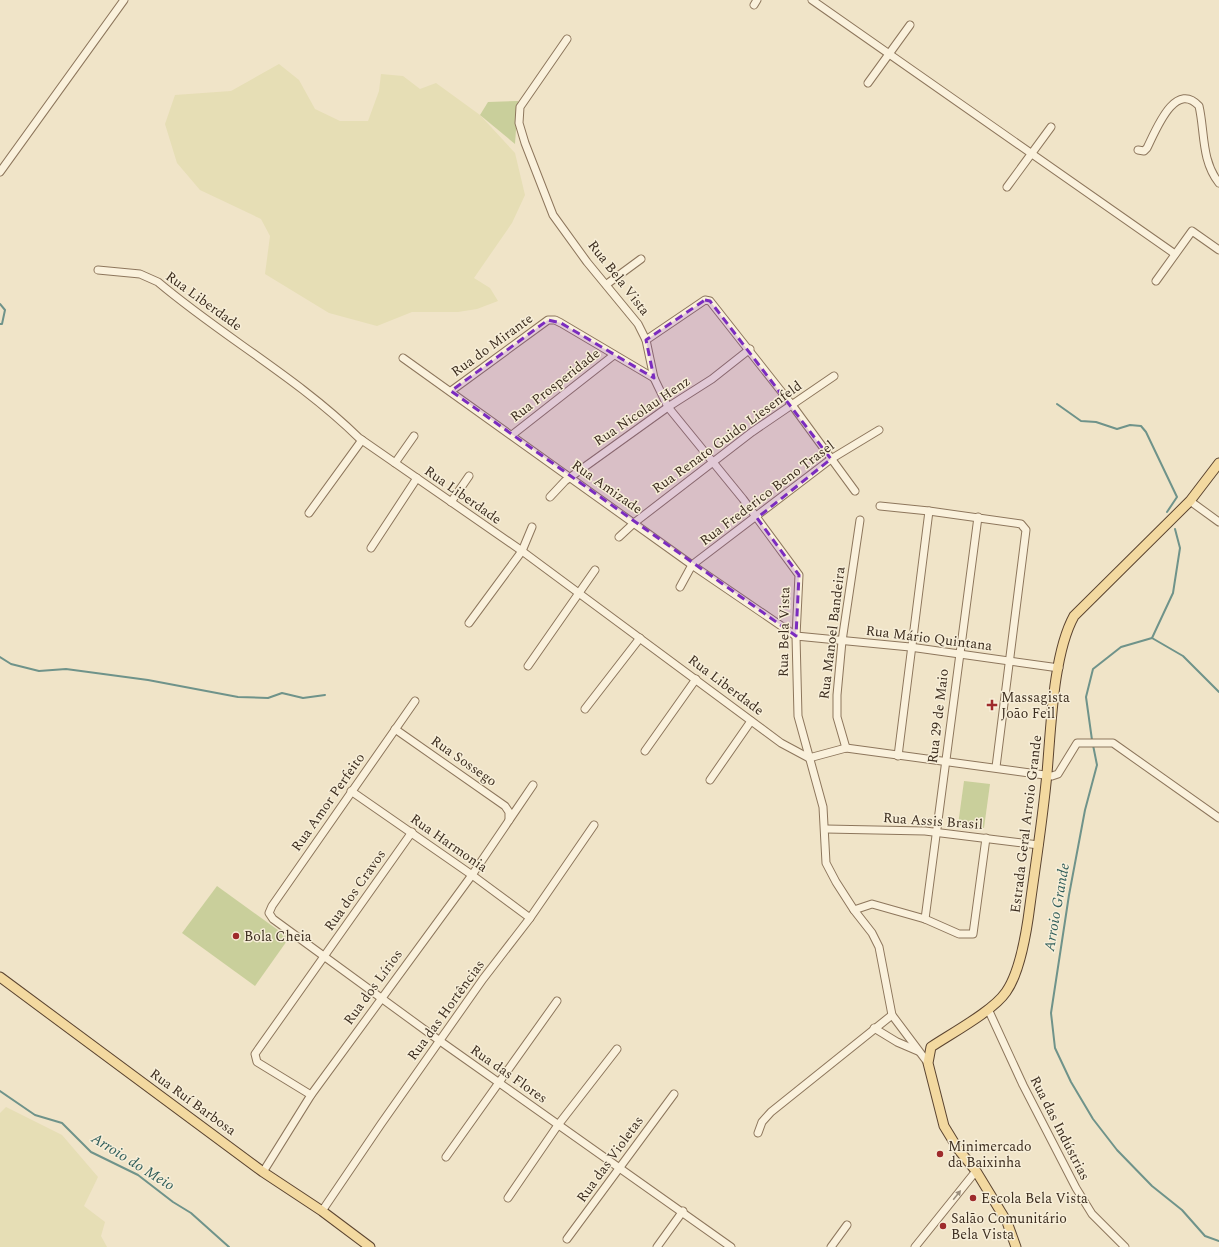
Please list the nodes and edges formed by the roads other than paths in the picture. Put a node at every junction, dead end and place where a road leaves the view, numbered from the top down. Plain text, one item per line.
1 (124, 0) edge
2 (812, 0) edge
3 (910, 24) dead end
4 (568, 39) dead end
5 (890, 54) junction
6 (868, 83) dead end
7 (1051, 127) dead end
8 (1138, 150) dead end
9 (1031, 154) junction
10 (0, 172) edge
11 (1219, 182) edge
12 (1007, 187) dead end
13 (1219, 250) edge
14 (1175, 254) junction
15 (641, 259) dead end
16 (98, 270) dead end
17 (1156, 281) dead end
18 (607, 284) junction
19 (646, 340) junction
20 (750, 349) junction
21 (614, 355) junction
22 (403, 358) dead end
23 (834, 376) dead end
24 (654, 378) junction
25 (451, 392) junction
26 (792, 405) junction
27 (668, 407) junction
28 (879, 430) dead end
29 (512, 435) junction
30 (414, 436) dead end
31 (362, 440) junction
32 (831, 460) junction
33 (395, 463) junction
34 (713, 463) junction
35 (1218, 468) edge
36 (470, 476) dead end
37 (417, 478) junction
38 (570, 478) junction
39 (855, 491) dead end
40 (550, 497) dead end
41 (1190, 501) junction
42 (451, 502) junction
43 (880, 506) dead end
44 (929, 511) junction
45 (309, 513) dead end
46 (978, 517) junction
47 (757, 518) junction
48 (860, 520) dead end
49 (1219, 522) edge
50 (634, 523) junction
51 (532, 527) dead end
52 (619, 537) dead end
53 (371, 548) dead end
54 (522, 551) junction
55 (692, 565) junction
56 (595, 570) dead end
57 (680, 587) dead end
58 (580, 593) junction
59 (469, 623) dead end
60 (796, 636) junction
61 (640, 638) junction
62 (842, 641) junction
63 (910, 647) junction
64 (959, 653) junction
65 (1009, 661) junction
66 (528, 666) dead end
67 (1059, 668) junction
68 (696, 679) junction
69 (415, 701) dead end
70 (585, 709) dead end
71 (751, 721) junction
72 (395, 729) junction
73 (846, 748) junction
74 (644, 751) dead end
75 (898, 756) junction
76 (809, 758) junction
77 (945, 763) junction
78 (996, 767) junction
79 (1047, 776) junction
80 (710, 780) dead end
81 (533, 785) dead end
82 (351, 791) junction
83 (1219, 818) edge
84 (509, 820) junction
85 (594, 825) dead end
86 (826, 829) junction
87 (412, 832) junction
88 (937, 832) junction
89 (986, 838) junction
90 (1038, 845) junction
91 (472, 875) junction
92 (854, 910) junction
93 (530, 918) junction
94 (273, 919) joint
95 (925, 919) junction
96 (324, 956) junction
97 (0, 977) edge
98 (381, 998) junction
99 (557, 1001) dead end
100 (988, 1009) junction
101 (892, 1015) junction
102 (874, 1028) junction
103 (440, 1041) junction
104 (617, 1049) dead end
105 (921, 1052) junction
106 (928, 1063) junction
107 (498, 1082) junction
108 (311, 1094) junction
109 (674, 1094) dead end
110 (558, 1125) junction
111 (758, 1133) dead end
112 (446, 1157) dead end
113 (619, 1169) junction
114 (976, 1171) junction
115 (263, 1172) junction
116 (508, 1198) dead end
117 (322, 1211) junction
118 (683, 1211) junction
119 (847, 1225) dead end
120 (567, 1239) dead end
121 (370, 1247) edge
122 (657, 1247) edge
123 (731, 1247) edge
124 (831, 1247) edge
125 (915, 1247) edge
126 (1016, 1247) edge
127 (1126, 1247) edge

1 - 10 street
2 - 5 street
3 - 5 street
4 - 18 street, Rua Bela Vista
5 - 6 street
5 - 9 street
7 - 9 street
8 - 11 street
9 - 12 street
9 - 14 street
13 - 14 street
14 - 17 street
15 - 18 street
16 - 31 street, Rua Liberdade
18 - 19 street, Rua Bela Vista
19 - 20 street
19 - 24 street, Rua Bela Vista
20 - 26 street
20 - 27 street, Rua Nicolau Henz
21 - 24 street, Rua do Mirante
21 - 25 street, Rua do Mirante
21 - 29 street, Rua Prosperidade
22 - 25 street, Rua Amizade
23 - 26 street, Rua Renato Guido Liesenfeld
24 - 27 street, Rua Bela Vista
25 - 29 street, Rua Amizade
26 - 32 street
26 - 34 street, Rua Renato Guido Liesenfeld
27 - 34 street, Rua Bela Vista
27 - 38 street, Rua Nicolau Henz
28 - 32 street, Rua Frederico Beno Trasel
29 - 38 street, Rua Amizade
30 - 33 street
31 - 33 street, Rua Liberdade
31 - 45 street
32 - 39 street
32 - 47 street, Rua Frederico Beno Trasel
33 - 37 street, Rua Liberdade
34 - 47 street, Rua Bela Vista
34 - 50 street, Rua Renato Guido Liesenfeld
35 - 41 main road, Estrada Geral Arroio Grande
36 - 42 street
37 - 42 street, Rua Liberdade
37 - 53 street
38 - 40 street, Rua Nicolau Henz
38 - 50 street, Rua Amizade
41 - 49 street
41 - 67 main road, Estrada Geral Arroio Grande
42 - 54 street, Rua Liberdade
43 - 44 street
44 - 46 street
44 - 63 street
46 - 64 street, Rua 29 de Maio
46 - 65 street
47 - 55 street, Rua Frederico Beno Trasel
47 - 60 street, Rua Bela Vista
48 - 62 street, Rua Manoel Bandeira
50 - 52 street, Rua Renato Guido Liesenfeld
50 - 55 street, Rua Amizade
51 - 54 street
54 - 58 street, Rua Liberdade
54 - 59 street
55 - 57 street, Rua Frederico Beno Trasel
55 - 60 street, Rua Amizade
56 - 58 street
58 - 61 street, Rua Liberdade
58 - 66 street
60 - 62 street, Rua Mário Quintana
60 - 76 street, Rua Bela Vista
61 - 68 street, Rua Liberdade
61 - 70 street
62 - 63 street, Rua Mário Quintana
62 - 73 street, Rua Manoel Bandeira
63 - 64 street, Rua Mário Quintana
63 - 75 street
64 - 65 street, Rua Mário Quintana
64 - 77 street, Rua 29 de Maio
65 - 67 street, Rua Mário Quintana
65 - 78 street
67 - 79 main road, Estrada Geral Arroio Grande
68 - 71 street, Rua Liberdade
68 - 74 street
69 - 72 street, Rua Amor Perfeito
71 - 76 street, Rua Liberdade
71 - 80 street
72 - 82 street, Rua Amor Perfeito
72 - 84 street, Rua Sossego
73 - 75 street
73 - 76 street
75 - 77 street
76 - 86 street, Rua Bela Vista
77 - 78 street
77 - 88 street, Rua 29 de Maio
78 - 79 street
79 - 83 street
79 - 90 main road, Estrada Geral Arroio Grande
81 - 84 street, Rua dos Lírios
82 - 87 street, Rua Harmonia
82 - 94 street, Rua Amor Perfeito
84 - 91 street, Rua dos Lírios
85 - 93 street, Rua das Hortências
86 - 88 street, Rua Assis Brasil
86 - 92 street, Rua Bela Vista
87 - 91 street, Rua Harmonia
87 - 96 street, Rua dos Cravos
88 - 89 street, Rua Assis Brasil
88 - 95 street, Rua 29 de Maio
89 - 90 street, Rua Assis Brasil
89 - 95 street
90 - 100 main road, Estrada Geral Arroio Grande
91 - 93 street, Rua Harmonia
91 - 98 street, Rua dos Lírios
92 - 95 street
92 - 101 street, Rua Bela Vista
93 - 103 street, Rua das Hortências
94 - 96 street, Rua das Flores
96 - 98 street, Rua das Flores
96 - 108 street, Rua dos Cravos
97 - 115 main road, Rua Ruí Barbosa
98 - 103 street, Rua das Flores
98 - 108 street, Rua dos Lírios
99 - 107 street
100 - 106 main road, Estrada Geral Arroio Grande
100 - 127 street, Rua das Indústrias
101 - 102 street
101 - 105 street, Rua Bela Vista
102 - 105 street
102 - 111 street
103 - 107 street, Rua das Flores
103 - 117 street, Rua das Hortências
104 - 110 street
105 - 106 street, Rua Bela Vista
106 - 114 main road, Rua Bela Vista
107 - 110 street, Rua das Flores
107 - 112 street
108 - 115 street, Rua dos Lírios
109 - 113 street, Rua das Violetas
110 - 113 street, Rua das Flores
110 - 116 street
113 - 118 street, Rua das Flores
113 - 120 street, Rua das Violetas
125 -> 114 street
114 - 126 main road, Rua Bela Vista
115 - 117 main road, Rua Ruí Barbosa
117 - 121 main road, Rua Ruí Barbosa
118 - 122 street
118 - 123 street, Rua das Flores
119 - 124 street

